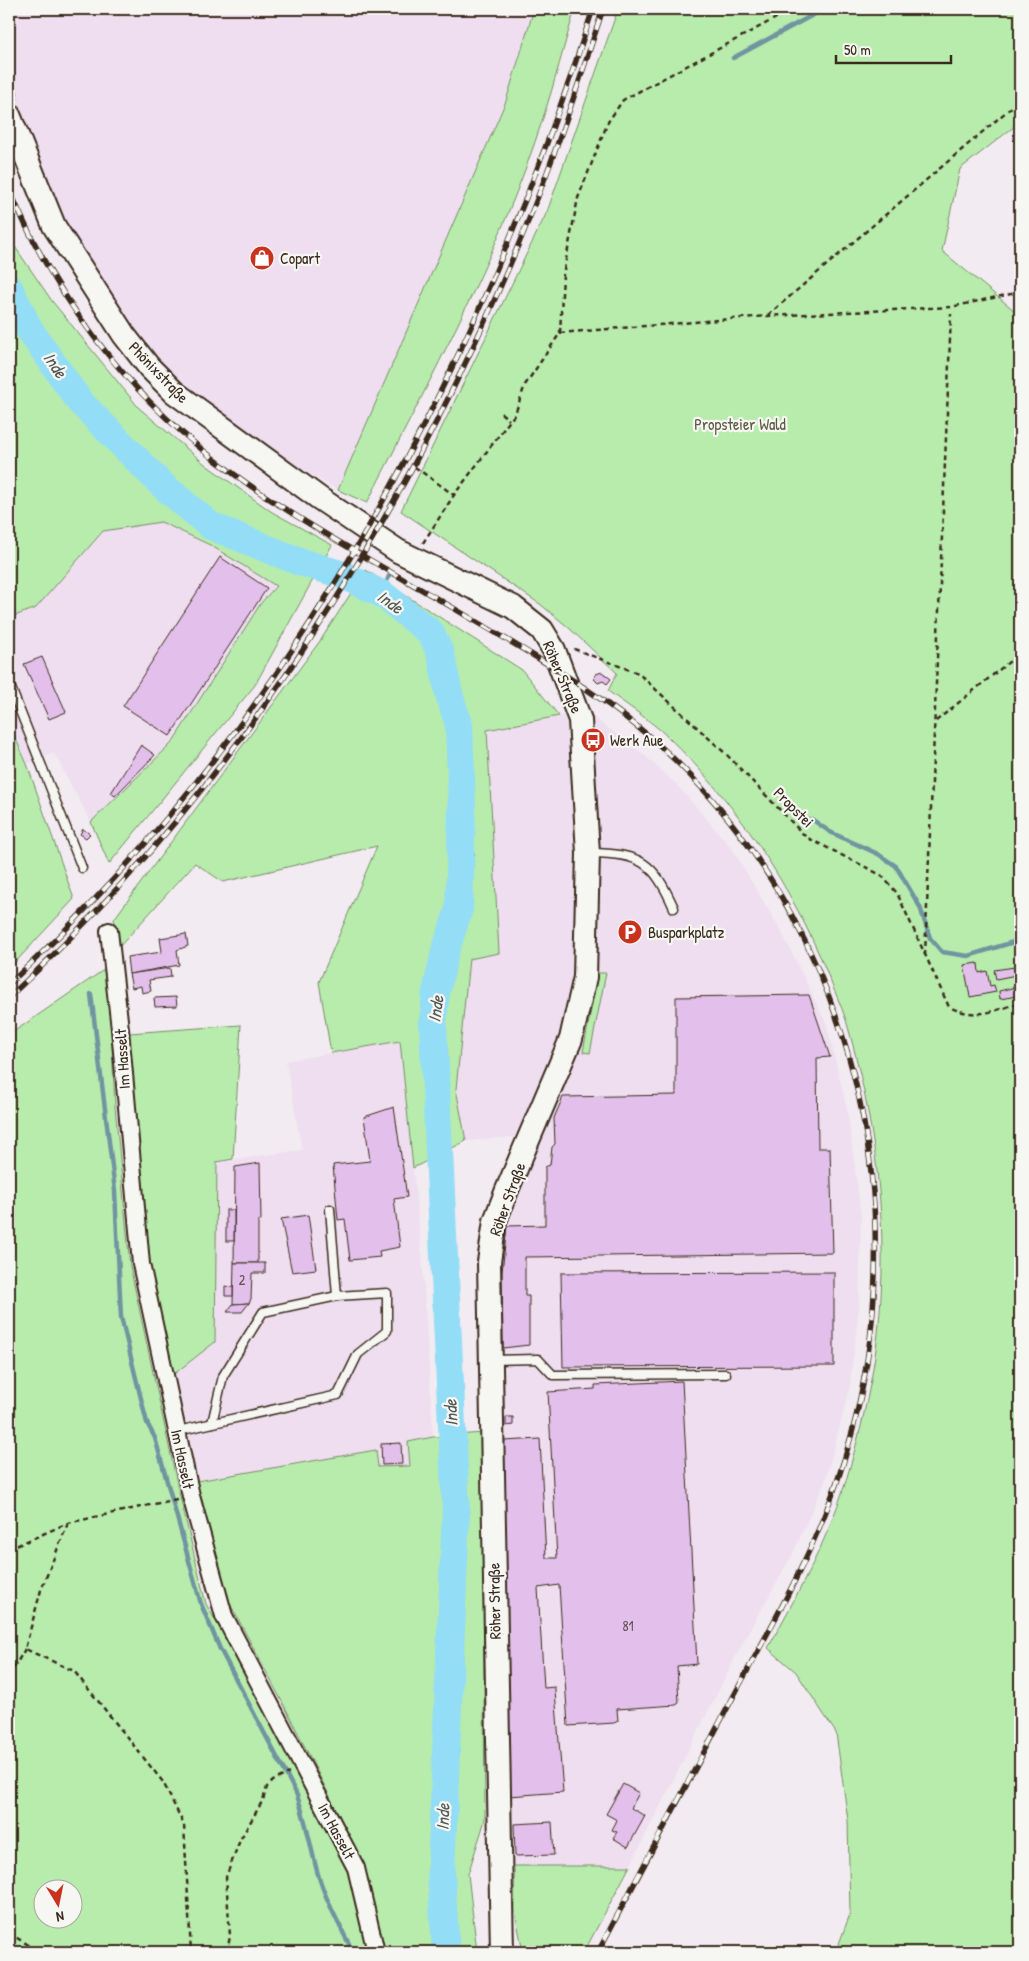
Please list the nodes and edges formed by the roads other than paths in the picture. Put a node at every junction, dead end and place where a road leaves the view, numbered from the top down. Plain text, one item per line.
1 (14, 107) edge
2 (406, 555) joint
3 (9, 684) edge
4 (9, 689) edge
5 (588, 853) junction
6 (82, 868) dead end
7 (674, 908) dead end
8 (109, 931) dead end
9 (330, 1209) dead end
10 (337, 1296) junction
11 (490, 1360) junction
12 (726, 1374) dead end
13 (212, 1423) junction
14 (178, 1431) junction
15 (376, 1952) edge
16 (502, 1952) edge

1 - 2 main road, Phönixstraße
2 - 5 main road, Röher Straße
3 - 4 lane
3 - 6 lane
5 - 7 lane
5 - 11 main road, Röher Straße
8 - 14 street, Im Hasselt
9 - 10 lane
10 - 13 lane
10 - 13 lane
11 - 12 lane
11 - 16 main road, Röher Straße
13 - 14 lane
14 - 15 street, Im Hasselt

